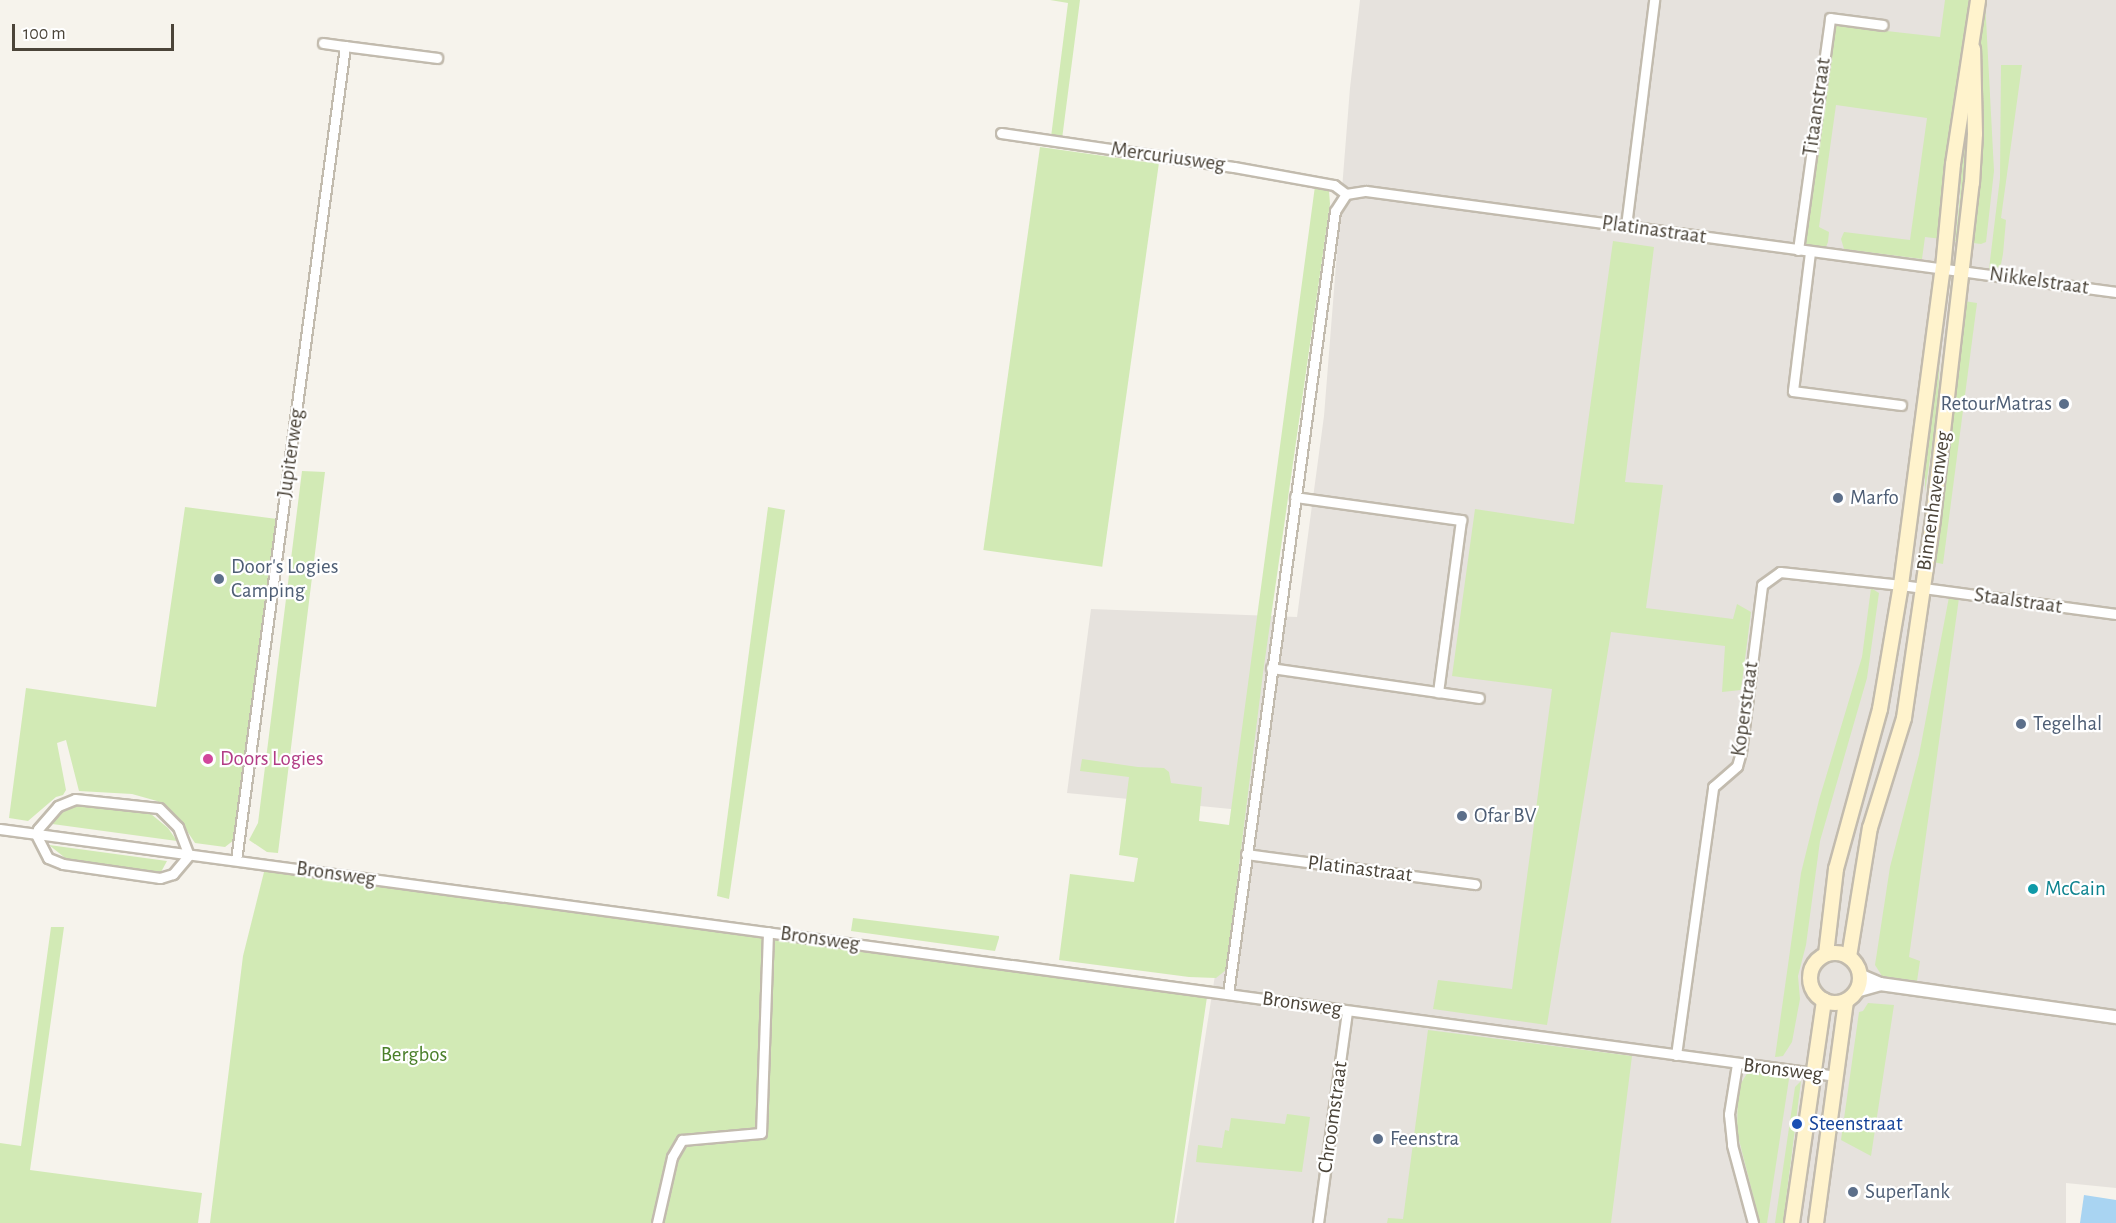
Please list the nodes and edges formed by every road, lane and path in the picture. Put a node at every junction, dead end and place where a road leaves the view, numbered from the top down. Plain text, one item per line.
1 (1654, 0) edge
2 (1978, 0) edge
3 (1883, 25) dead end
4 (1972, 38) junction
5 (323, 43) dead end
6 (345, 46) junction
7 (437, 58) dead end
8 (1001, 133) dead end
9 (1346, 194) junction
10 (1626, 226) junction
11 (1798, 250) junction
12 (1810, 252) junction
13 (1943, 268) junction
14 (1963, 271) junction
15 (2116, 292) edge
16 (1901, 405) dead end
17 (1295, 497) junction
18 (1901, 585) junction
19 (1921, 588) junction
20 (2116, 615) edge
21 (1271, 668) junction
22 (1438, 692) junction
23 (1479, 698) dead end
24 (0, 829) edge
25 (36, 834) junction
26 (1246, 854) junction
27 (189, 855) junction
28 (236, 860) junction
29 (1475, 884) dead end
30 (768, 932) junction
31 (1826, 954) junction
32 (1849, 957) junction
33 (1859, 975) junction
34 (1880, 984) junction
35 (1228, 994) junction
36 (1851, 996) junction
37 (1824, 1000) junction
38 (1347, 1011) junction
39 (2116, 1017) edge
40 (1676, 1055) junction
41 (1737, 1064) junction
42 (1812, 1073) junction
43 (1836, 1076) junction
44 (657, 1223) edge
45 (1318, 1223) edge
46 (1753, 1223) edge
47 (1792, 1223) edge
48 (1816, 1223) edge

1 - 10 street
2 - 4 main road, Binnenhavenweg
3 - 11 street, Titaanstraat
4 - 13 main road, Binnenhavenweg
4 - 14 main road, Binnenhavenweg
5 - 6 street
6 - 7 street
6 - 28 street, Jupiterweg
8 - 9 street, Mercuriusweg
9 - 10 street, Platinastraat
9 - 17 street
10 - 11 street, Platinastraat
11 - 12 street, Platinastraat
12 - 13 street, Platinastraat
12 - 16 street
13 - 14 street, Platinastraat
13 - 18 main road, Binnenhavenweg
14 - 15 street, Nikkelstraat
14 - 19 main road, Binnenhavenweg
17 - 21 street
17 - 22 street
18 - 19 street, Koperstraat
18 - 31 main road, Binnenhavenweg
18 - 40 street, Koperstraat
19 - 20 street, Staalstraat
19 - 32 main road, Binnenhavenweg
21 - 22 street
21 - 26 street
22 - 23 street
24 - 25 street, Bronsweg
25 - 27 street, Bronsweg
25 - 27 street
25 - 27 street
26 - 29 street, Platinastraat
26 - 35 street
27 - 28 street, Bronsweg
28 - 30 street, Bronsweg
30 - 35 street, Bronsweg
30 - 44 street, Bronsweg
31 - 32 main road
31 - 37 main road
32 - 33 main road
33 - 34 street
33 - 36 main road
34 - 36 street
34 - 39 street
35 - 38 street, Bronsweg
36 - 37 main road
36 - 43 main road
37 - 42 main road
38 - 40 street, Bronsweg
38 - 45 street, Chroomstraat
40 - 41 street, Bronsweg
41 - 42 street, Bronsweg
41 - 46 street
42 - 43 street, Bronsweg
42 - 47 main road
43 - 48 main road

